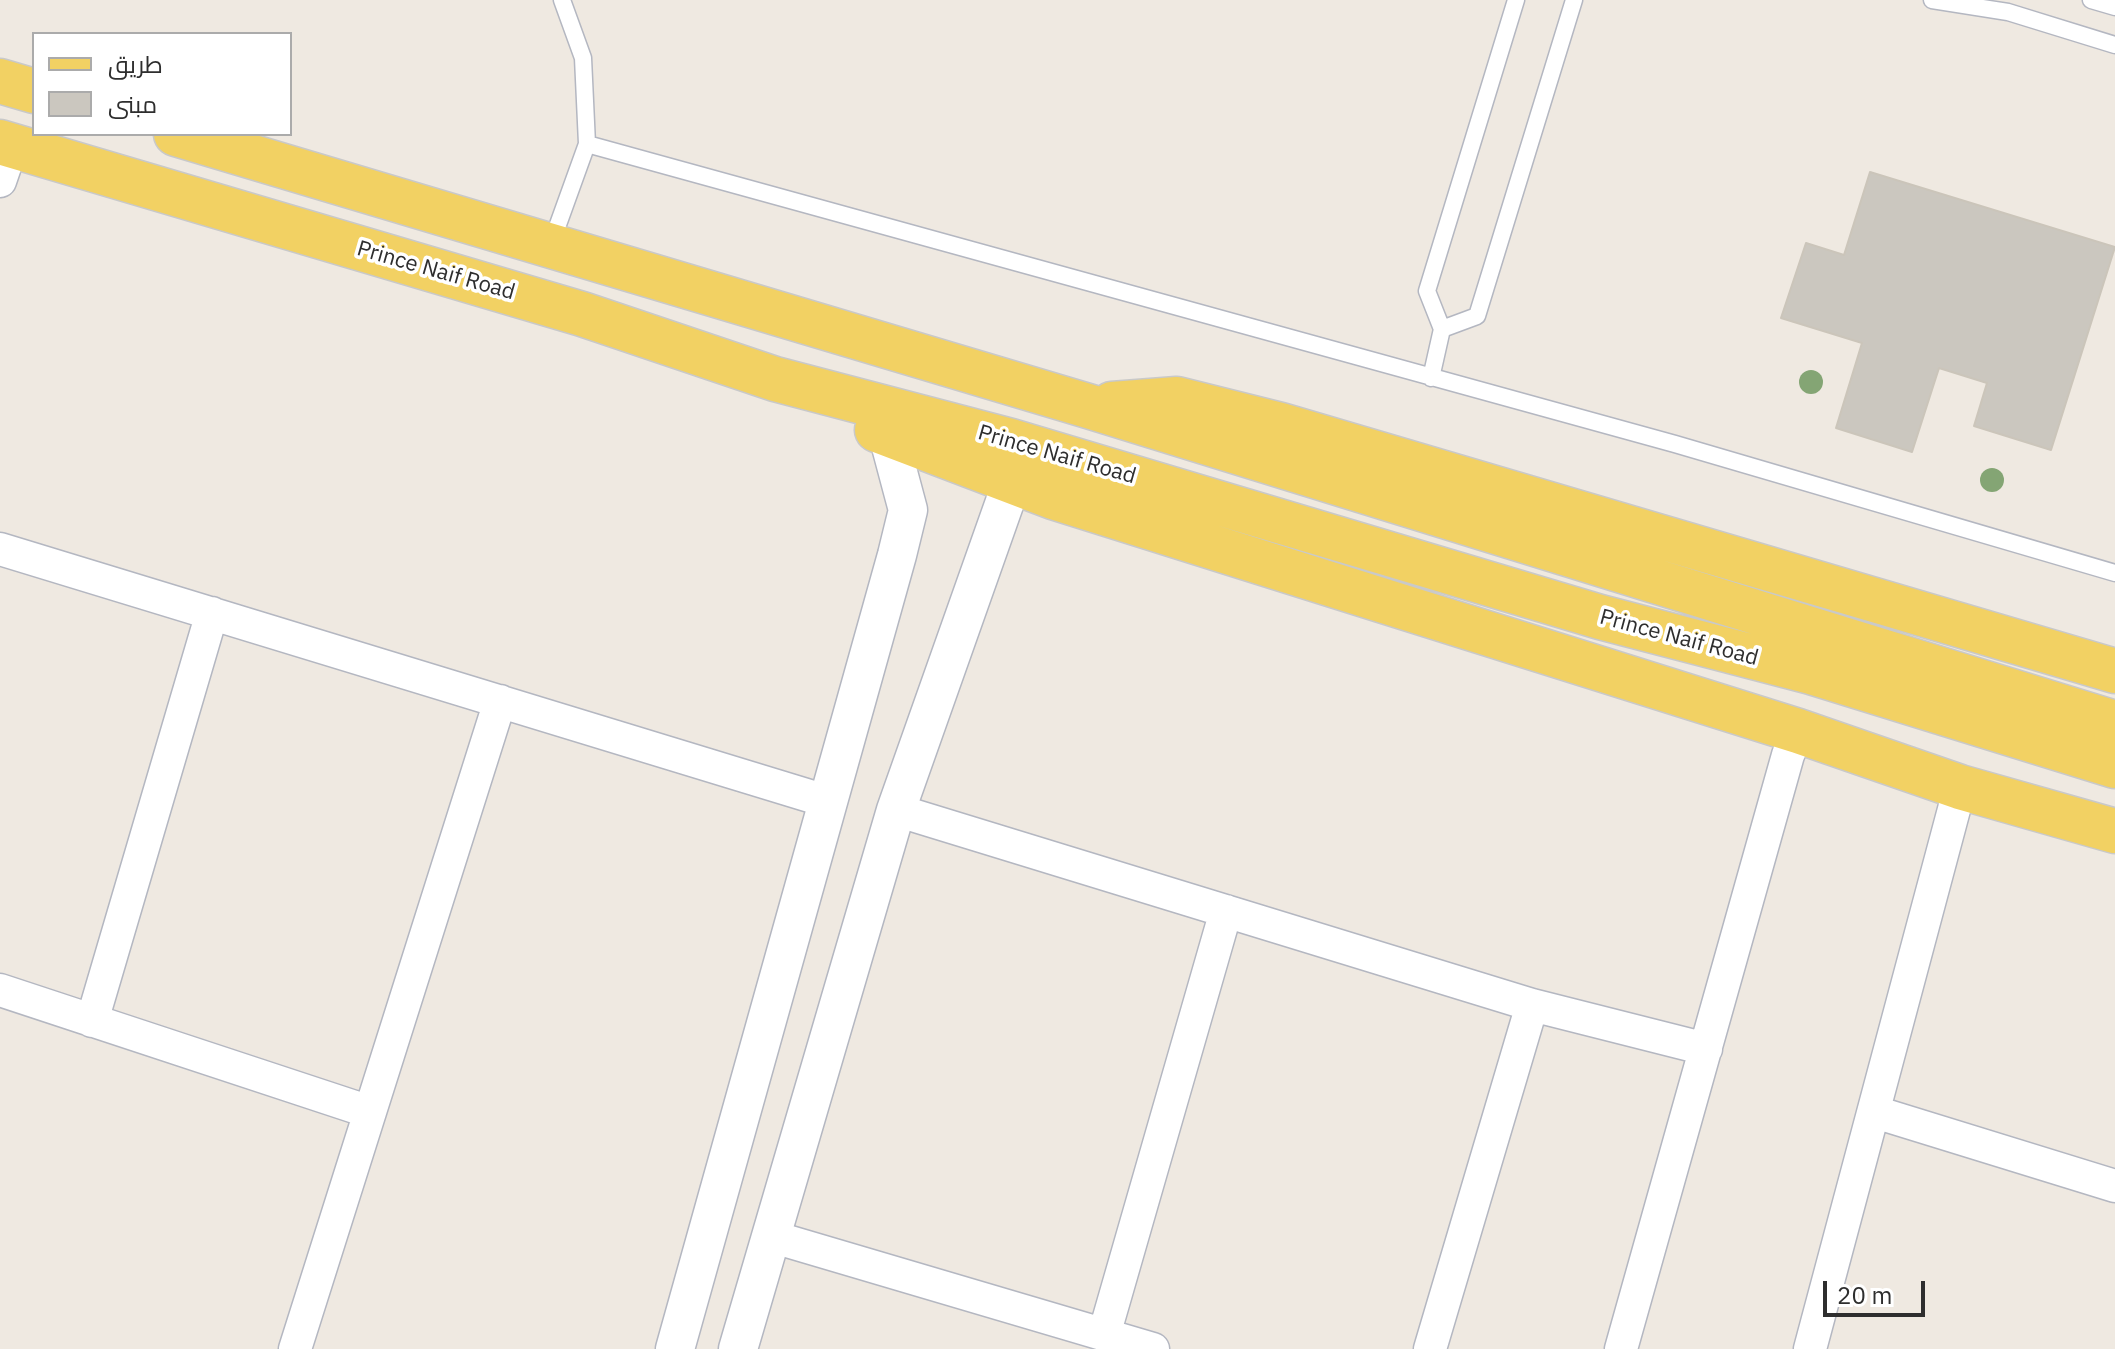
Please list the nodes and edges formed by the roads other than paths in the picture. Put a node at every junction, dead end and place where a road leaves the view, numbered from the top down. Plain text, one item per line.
1 (562, 0) edge
2 (1516, 0) edge
3 (1574, 0) edge
4 (1932, 0) edge
5 (2091, 0) edge
6 (2115, 7) edge
7 (2115, 45) edge
8 (0, 81) edge
9 (32, 90) edge
10 (183, 136) edge
11 (587, 144) junction
12 (4, 156) edge
13 (550, 247) junction
14 (1442, 329) junction
15 (1431, 378) junction
16 (775, 379) junction
17 (1088, 406) junction
18 (888, 435) junction
19 (1012, 482) junction
20 (0, 549) edge
21 (2115, 573) edge
22 (212, 613) junction
23 (2115, 671) edge
24 (500, 701) junction
25 (2115, 723) edge
26 (1798, 731) junction
27 (2115, 766) edge
28 (1960, 787) junction
29 (826, 801) junction
30 (896, 810) junction
31 (2115, 831) edge
32 (1226, 911) junction
33 (0, 990) edge
34 (1532, 1005) junction
35 (92, 1021) junction
36 (1706, 1049) junction
37 (370, 1112) junction
38 (1875, 1112) junction
39 (2115, 1186) edge
40 (770, 1236) junction
41 (1104, 1335) junction
42 (295, 1349) edge
43 (675, 1349) edge
44 (738, 1349) edge
45 (1153, 1349) edge
46 (1430, 1349) edge
47 (1621, 1349) edge
48 (1810, 1349) edge

1 - 11 lane
2 - 14 lane
3 - 14 lane
4 - 7 lane
5 - 6 lane
8 - 9 main road
10 - 13 main road, Prince Naif Road
11 - 13 lane
11 - 15 lane
12 - 16 main road, Prince Naif Road
13 - 17 main road, Prince Naif Road
14 - 15 lane
15 - 21 lane
16 - 18 main road
16 - 27 main road, Prince Naif Road
17 - 23 main road
17 - 25 main road, Prince Naif Road
18 - 19 main road
18 - 29 street
19 - 26 main road
19 - 30 street
20 - 22 street
22 - 24 street
22 - 35 street
24 - 29 street
24 - 37 street
26 - 28 main road
26 - 36 street
28 - 31 main road
28 - 38 street
29 - 43 street
30 - 32 street
30 - 40 street
32 - 34 street
32 - 41 street
33 - 35 street
34 - 36 street
34 - 46 street
35 - 37 street
36 - 47 street
37 - 42 street
38 - 39 street
38 - 48 street
40 - 41 street
40 - 44 street
41 - 45 street

